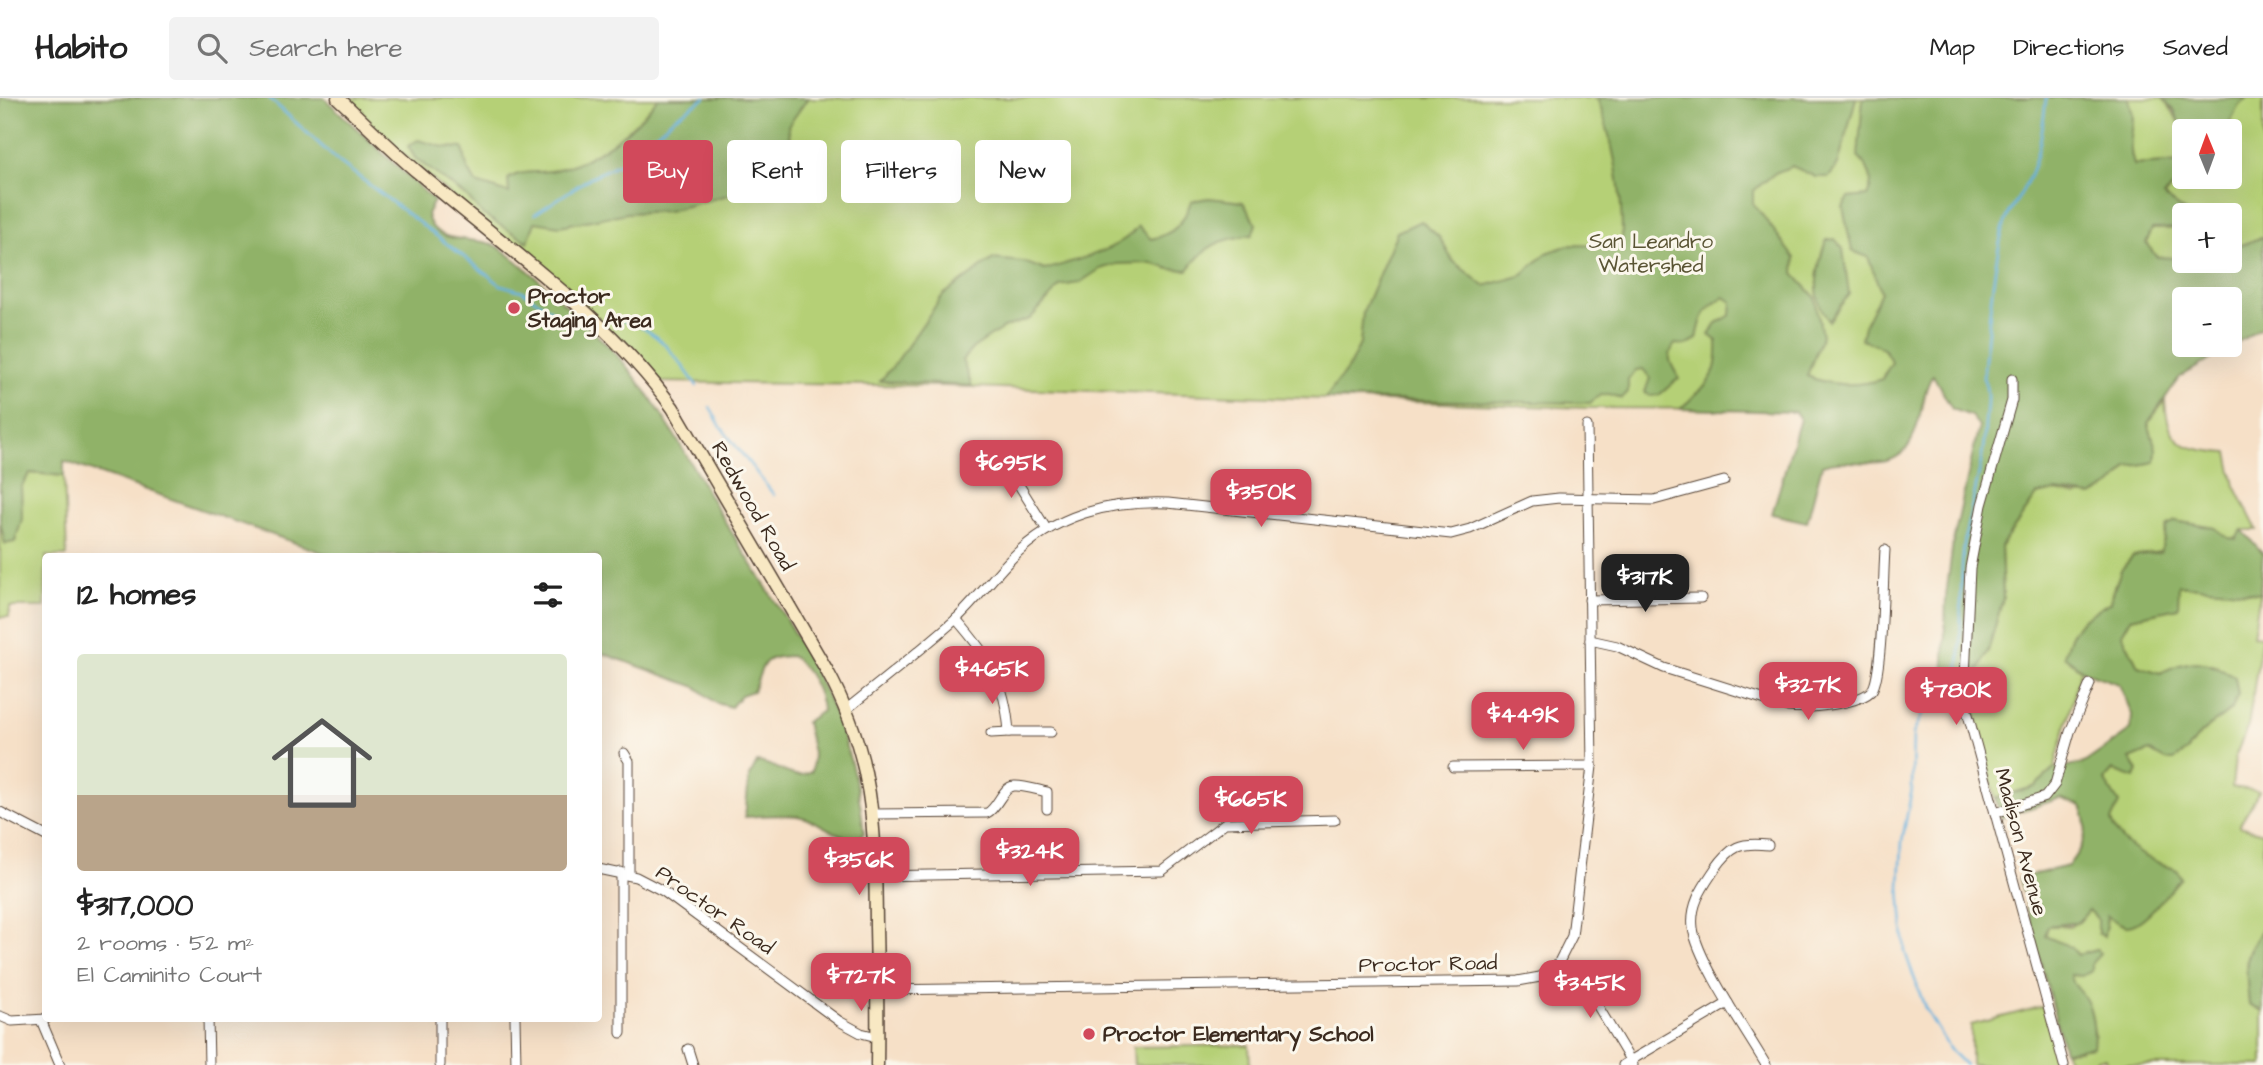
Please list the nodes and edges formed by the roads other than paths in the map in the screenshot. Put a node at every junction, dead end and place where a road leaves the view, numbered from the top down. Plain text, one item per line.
1 (338, 98) edge
2 (2012, 379) dead end
3 (1587, 426) dead end
4 (1010, 459) dead end
5 (1724, 481) dead end
6 (1586, 498) junction
7 (1047, 530) junction
8 (1885, 550) dead end
9 (1701, 598) dead end
10 (1589, 600) junction
11 (956, 620) junction
12 (1590, 640) junction
13 (2090, 684) dead end
14 (848, 709) junction
15 (1009, 732) junction
16 (1051, 732) dead end
17 (991, 733) dead end
18 (624, 753) dead end
19 (1592, 766) junction
20 (1453, 767) dead end
21 (1047, 809) dead end
22 (0, 812) edge
23 (1995, 813) junction
24 (872, 814) junction
25 (1335, 820) dead end
26 (42, 834) edge
27 (1768, 845) dead end
28 (602, 870) edge
29 (625, 873) junction
30 (875, 876) junction
31 (1557, 966) junction
32 (877, 990) junction
33 (1728, 1003) junction
34 (0, 1016) edge
35 (42, 1019) edge
36 (45, 1022) edge
37 (208, 1022) edge
38 (440, 1022) edge
39 (515, 1022) edge
40 (621, 1033) dead end
41 (877, 1037) junction
42 (688, 1049) dead end
43 (1629, 1064) edge
44 (60, 1065) edge
45 (209, 1065) edge
46 (440, 1065) edge
47 (516, 1065) edge
48 (692, 1065) edge
49 (877, 1065) edge
50 (1766, 1065) edge
51 (2064, 1065) edge

1 - 14 main road, Redwood Road
2 - 23 street, Madison Avenue
3 - 6 street
4 - 7 street
5 - 6 street
6 - 7 street
6 - 10 street
7 - 11 street
8 - 12 street
9 - 10 street
10 - 12 street
11 - 14 street
11 - 15 street
12 - 19 street
13 - 23 street
14 - 24 main road, Redwood Road
15 - 16 street
15 - 17 street
18 - 29 street
19 - 20 street
19 - 31 street
21 - 24 street
22 - 26 street
23 - 51 street, Madison Avenue
24 - 30 main road, Redwood Road
25 - 30 street
27 - 33 street
28 - 29 street, Proctor Road
29 - 40 street
29 - 41 street, Proctor Road
30 - 32 main road, Redwood Road
31 - 32 street, Proctor Road
31 - 43 street
32 - 41 main road, Redwood Road
33 - 43 street
33 - 50 street
34 - 35 street
36 - 44 street
37 - 45 street
38 - 46 street
39 - 47 street
41 - 49 main road, Redwood Road
42 - 48 street

